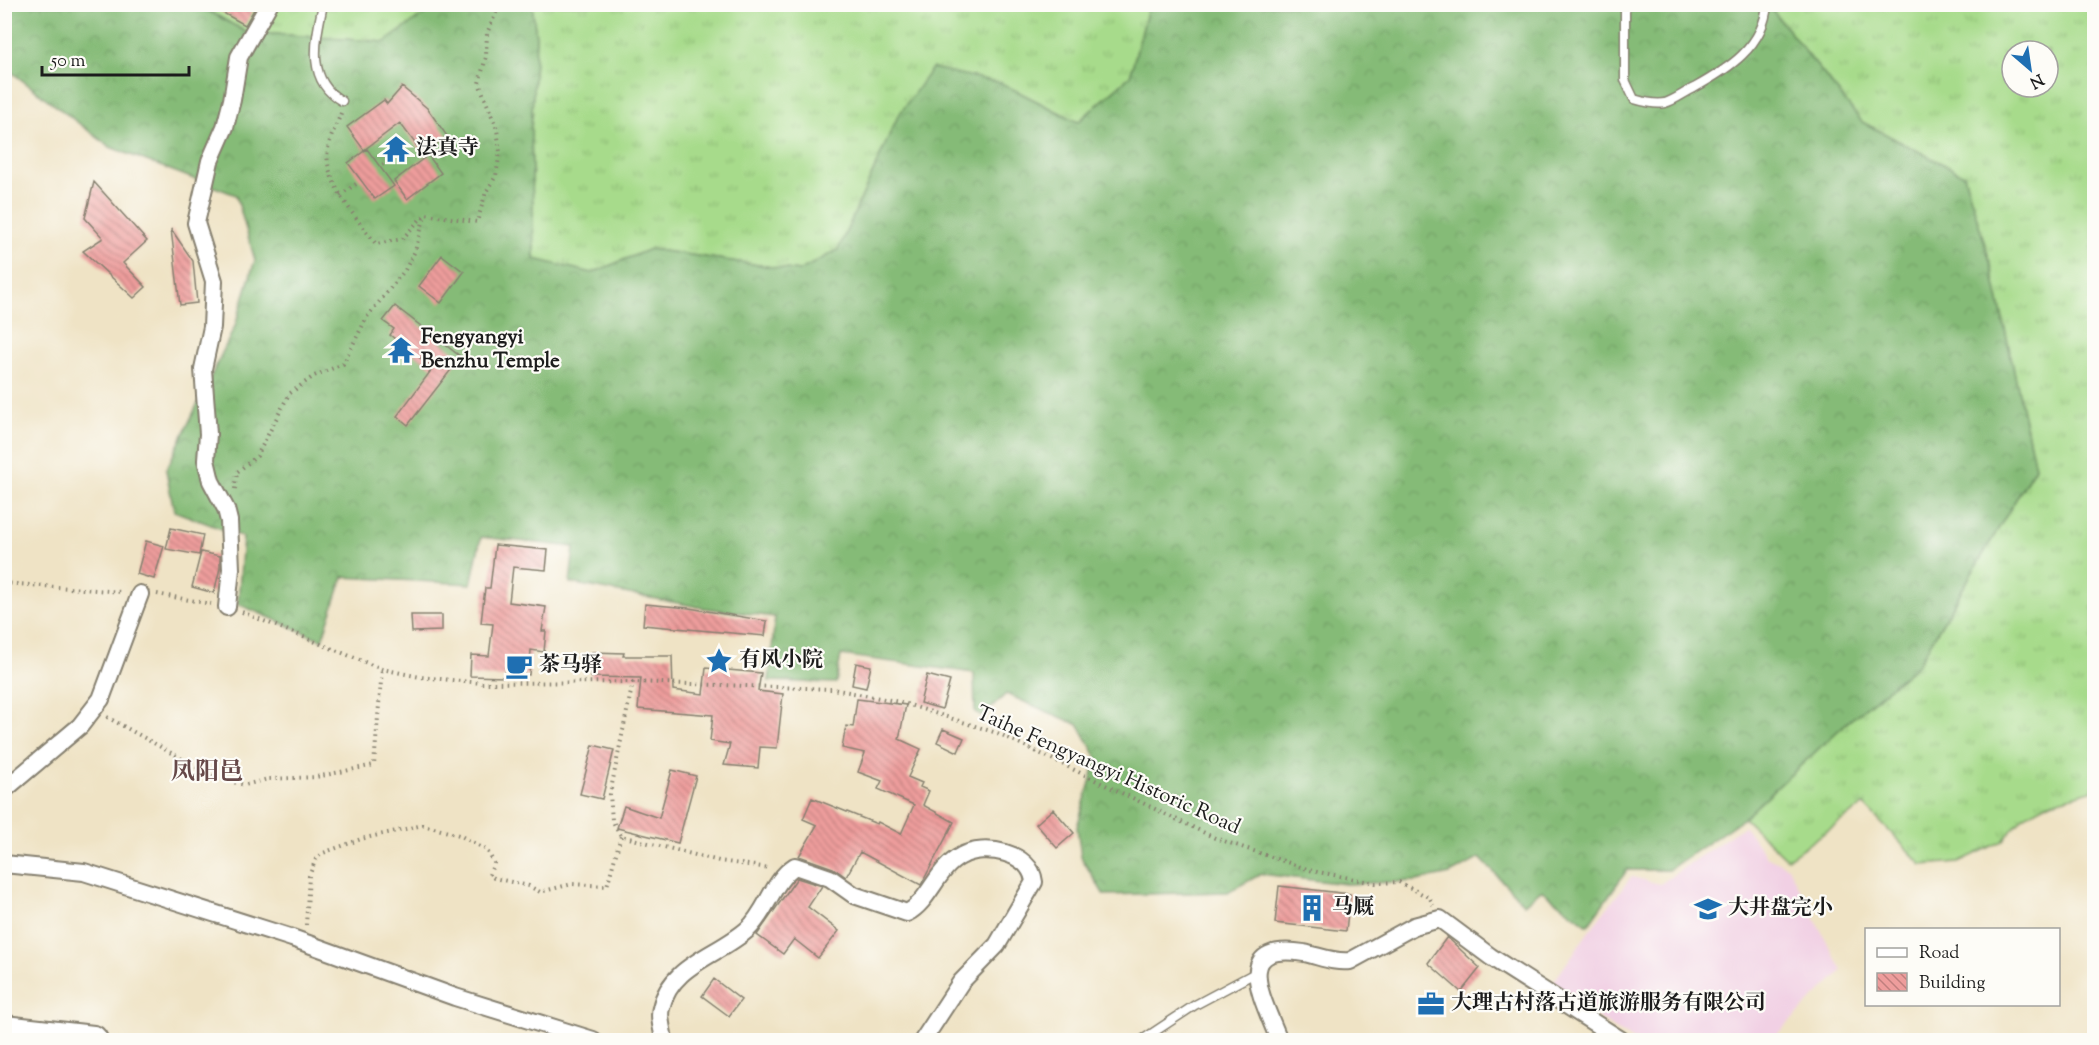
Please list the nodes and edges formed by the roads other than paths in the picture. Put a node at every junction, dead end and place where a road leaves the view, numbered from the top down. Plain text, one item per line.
1 (269, 4) edge
2 (324, 4) edge
3 (1625, 4) edge
4 (1767, 4) edge
5 (342, 100) road end
6 (140, 594) road end
7 (227, 607) road end
8 (4, 790) edge
9 (4, 864) edge
10 (1257, 972) junction
11 (4, 1030) edge
12 (93, 1041) edge
13 (593, 1041) edge
14 (664, 1041) edge
15 (923, 1041) edge
16 (1142, 1041) edge
17 (1279, 1041) edge
18 (1621, 1041) edge

1 - 7 street
2 - 5 lane
3 - 4 lane
6 - 8 street
9 - 13 street
10 - 16 lane
10 - 17 street
10 - 18 street
11 - 12 highway
14 - 15 street

